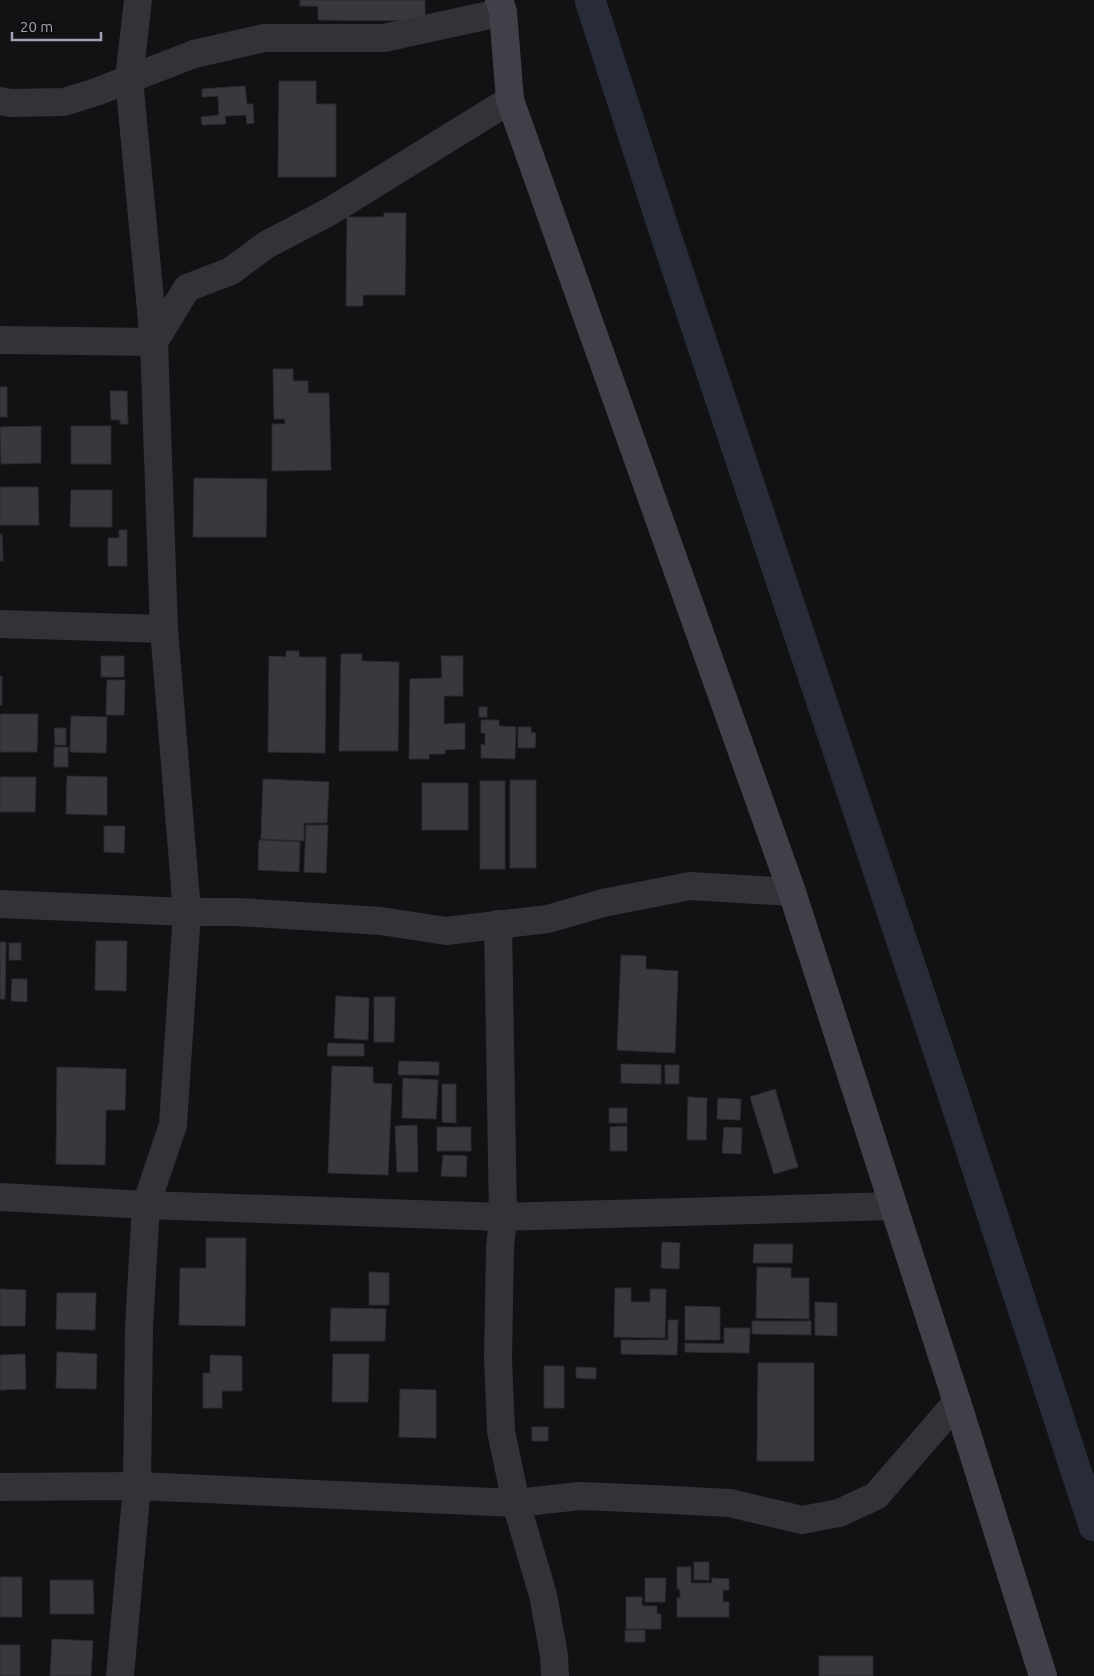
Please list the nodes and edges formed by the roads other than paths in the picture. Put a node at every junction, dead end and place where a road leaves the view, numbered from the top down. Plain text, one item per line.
1 (138, 0) edge
2 (501, 6) edge
3 (129, 79) junction
4 (510, 100) junction
5 (0, 101) edge
6 (0, 340) edge
7 (154, 342) junction
8 (0, 624) edge
9 (164, 629) junction
10 (792, 892) junction
11 (0, 904) edge
12 (187, 912) junction
13 (498, 924) junction
14 (0, 1197) edge
15 (146, 1205) junction
16 (893, 1206) junction
17 (503, 1217) junction
18 (957, 1402) junction
19 (137, 1486) junction
20 (0, 1487) edge
21 (516, 1503) junction
22 (120, 1676) edge
23 (555, 1676) edge
24 (1043, 1676) edge

1 - 3 street
2 - 3 street
2 - 4 street
3 - 5 street
3 - 7 street
4 - 7 street
4 - 10 street
6 - 7 street
7 - 9 street
8 - 9 street
9 - 12 street
10 - 13 street
10 - 16 street
11 - 12 street
12 - 13 street
12 - 15 street
13 - 17 street
14 - 15 street
15 - 17 street
15 - 19 street
16 - 17 street
16 - 18 street
17 - 21 street
18 - 21 street
18 - 24 street
19 - 20 street
19 - 21 street
19 - 22 street
21 - 23 street

